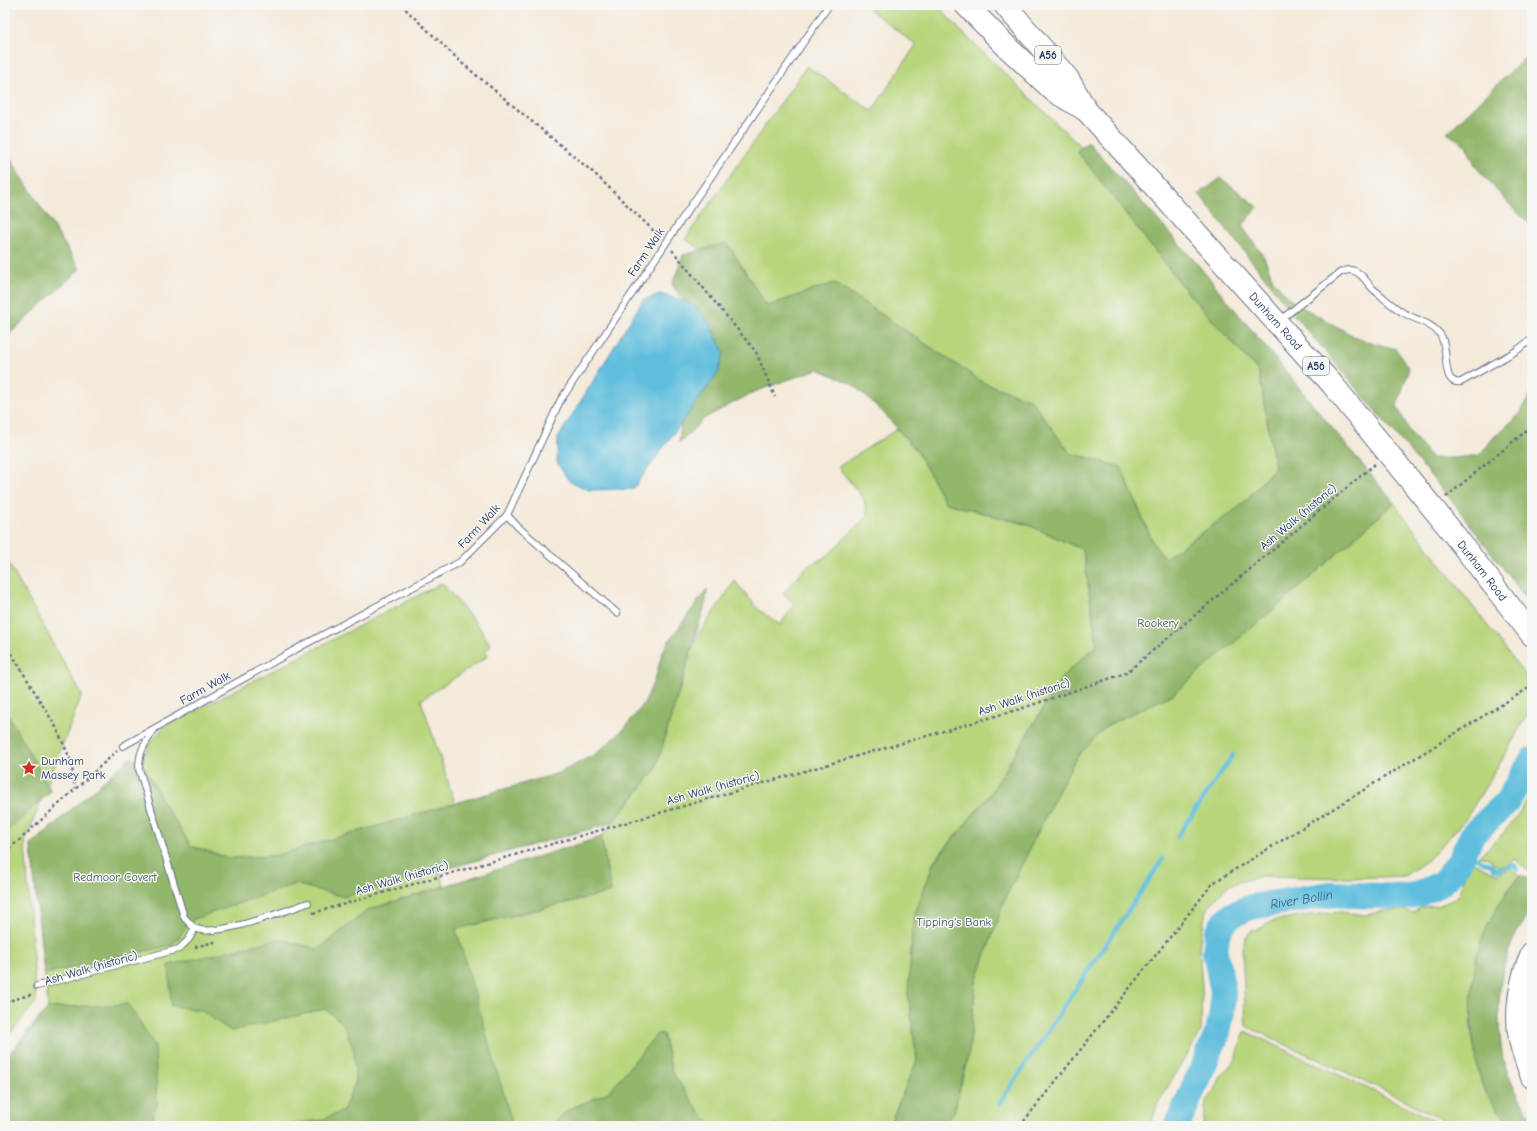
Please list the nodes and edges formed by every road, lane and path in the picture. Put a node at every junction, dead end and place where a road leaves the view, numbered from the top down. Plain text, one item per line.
1 (401, 5) edge
2 (829, 5) edge
3 (966, 5) edge
4 (1005, 5) edge
5 (1086, 110) junction
6 (666, 242) junction
7 (1277, 323) junction
8 (1532, 339) edge
9 (775, 397) dead end
10 (1532, 426) edge
11 (1365, 473) dead end
12 (1445, 498) dead end
13 (507, 515) junction
14 (617, 613) dead end
15 (1532, 635) edge
16 (5, 643) edge
17 (1532, 686) edge
18 (155, 728) junction
19 (124, 746) joint
20 (75, 788) junction
21 (5, 853) edge
22 (308, 904) dead end
23 (310, 914) dead end
24 (195, 928) junction
25 (219, 940) dead end
26 (188, 949) dead end
27 (1532, 953) edge
28 (37, 986) dead end
29 (36, 993) dead end
30 (5, 1002) edge
31 (1532, 1077) edge
32 (1020, 1126) edge

1 - 6 path
2 - 6 lane, Farm Walk
3 - 5 highway, Dunham Road / A56
4 - 5 highway, Dunham Road / A56
5 - 7 highway, Dunham Road / A56
6 - 9 path
6 - 13 lane, Farm Walk
7 - 8 lane
7 - 15 highway, Dunham Road / A56
10 - 12 path
11 - 23 path, Ash Walk (historic)
13 - 14 lane
13 - 18 lane, Farm Walk
16 - 20 path
17 - 32 path
18 - 19 lane, Farm Walk
18 - 24 lane
19 - 20 path
20 - 21 path
22 - 24 lane
24 - 28 lane
25 - 26 path
27 - 31 highway
29 - 30 path, Ash Walk (historic)

